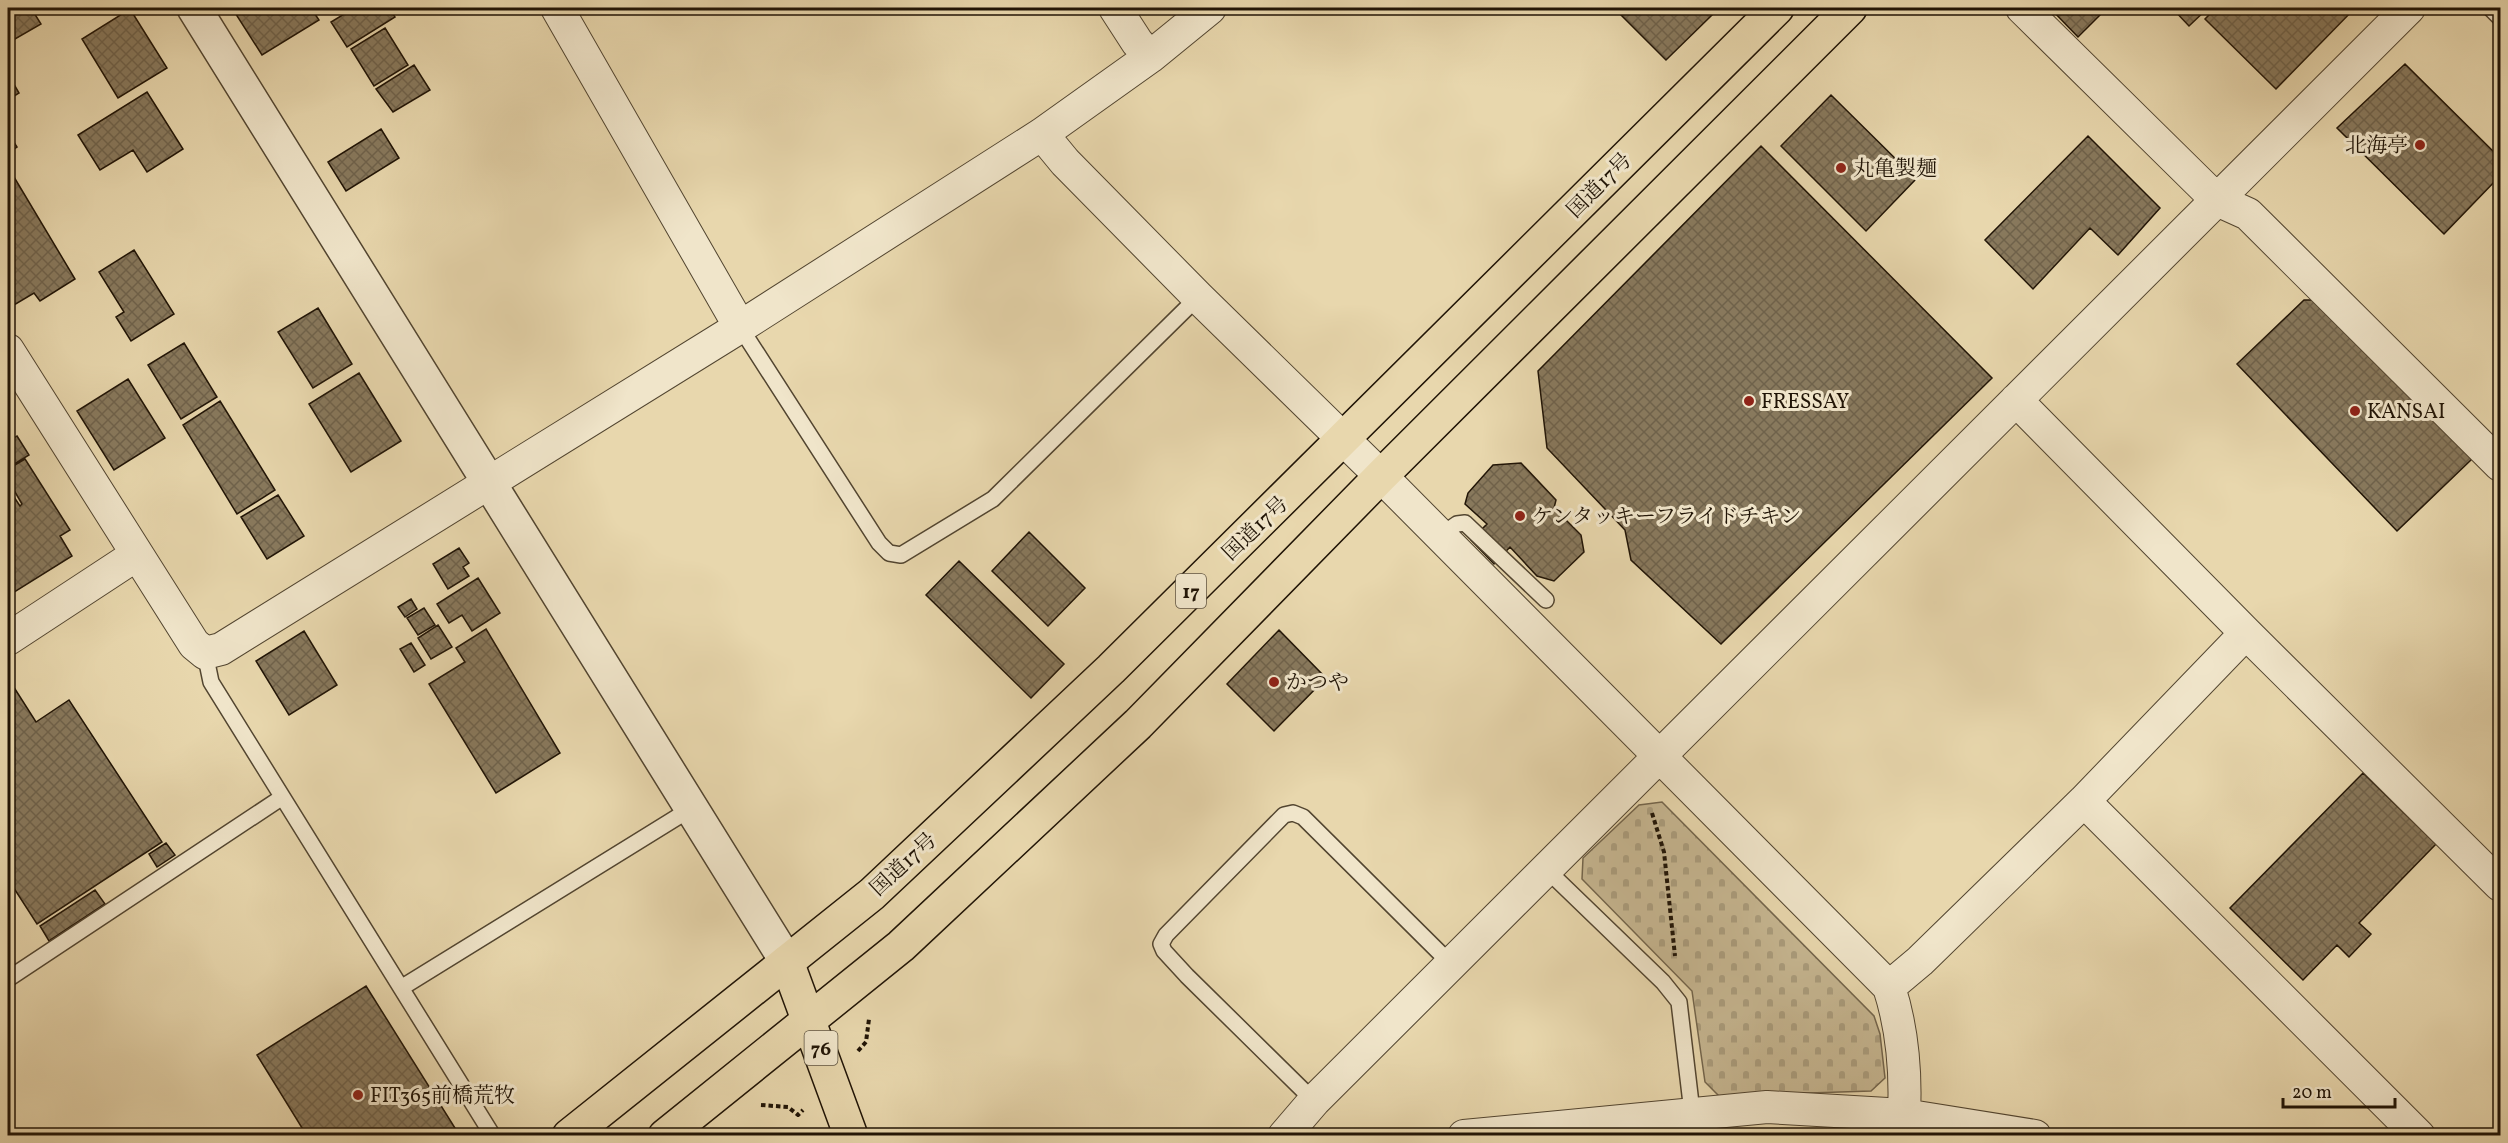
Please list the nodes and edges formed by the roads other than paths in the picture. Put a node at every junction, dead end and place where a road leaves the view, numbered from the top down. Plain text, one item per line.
1 (194, 8) edge
2 (1115, 8) edge
3 (1210, 8) edge
4 (1777, 8) edge
5 (1850, 8) edge
6 (2022, 8) edge
7 (2409, 8) edge
8 (2490, 8) edge
9 (563, 10) edge
10 (2500, 18) edge
11 (1150, 57) junction
12 (1042, 134) junction
13 (2217, 200) junction
14 (1198, 297) junction
15 (740, 327) junction
16 (8, 350) edge
17 (2016, 400) junction
18 (1343, 442) junction
19 (2500, 465) edge
20 (1381, 476) junction
21 (489, 482) junction
22 (1440, 536) junction
23 (136, 555) junction
24 (1546, 600) dead end
25 (2246, 633) junction
26 (8, 639) edge
27 (205, 653) junction
28 (1659, 756) junction
29 (281, 798) junction
30 (2084, 801) junction
31 (692, 808) junction
32 (1547, 870) junction
33 (2500, 885) edge
34 (787, 962) junction
35 (1451, 964) junction
36 (8, 979) edge
37 (1888, 987) junction
38 (401, 988) junction
39 (810, 1020) junction
40 (1314, 1101) junction
41 (1692, 1112) junction
42 (1904, 1115) junction
43 (493, 1136) edge
44 (569, 1136) edge
45 (665, 1136) edge
46 (851, 1136) edge
47 (1284, 1136) edge
48 (1464, 1136) edge
49 (2034, 1136) edge
50 (2419, 1136) edge

1 - 21 street
2 - 11 street
3 - 11 street
4 - 18 main road, 国道17号 / 17
5 - 20 main road
6 - 13 street
7 - 13 street
8 - 10 lane
9 - 15 street
11 - 12 street
12 - 14 street
12 - 15 street
13 - 17 street
13 - 19 street
14 - 15 lane
14 - 18 street
15 - 21 street
16 - 23 street
17 - 25 street
17 - 28 street
18 - 20 street
18 - 34 main road, 国道17号 / 17
20 - 22 street
20 - 39 main road
21 - 27 street
21 - 31 street
22 - 24 lane
22 - 28 street
23 - 26 street
23 - 27 street
25 - 30 street
25 - 33 street
27 - 29 lane
28 - 32 street
28 - 37 street
29 - 36 lane
29 - 38 lane
30 - 37 street
30 - 50 street
31 - 34 street
31 - 38 lane
32 - 35 street
32 - 41 lane
34 - 39 main road, 76
34 - 44 main road, 国道17号 / 17
35 - 40 street
35 - 40 lane
37 - 42 street
38 - 43 lane
39 - 45 main road
39 - 46 main road, 76
40 - 47 street
41 - 42 street
41 - 48 street
42 - 49 street

